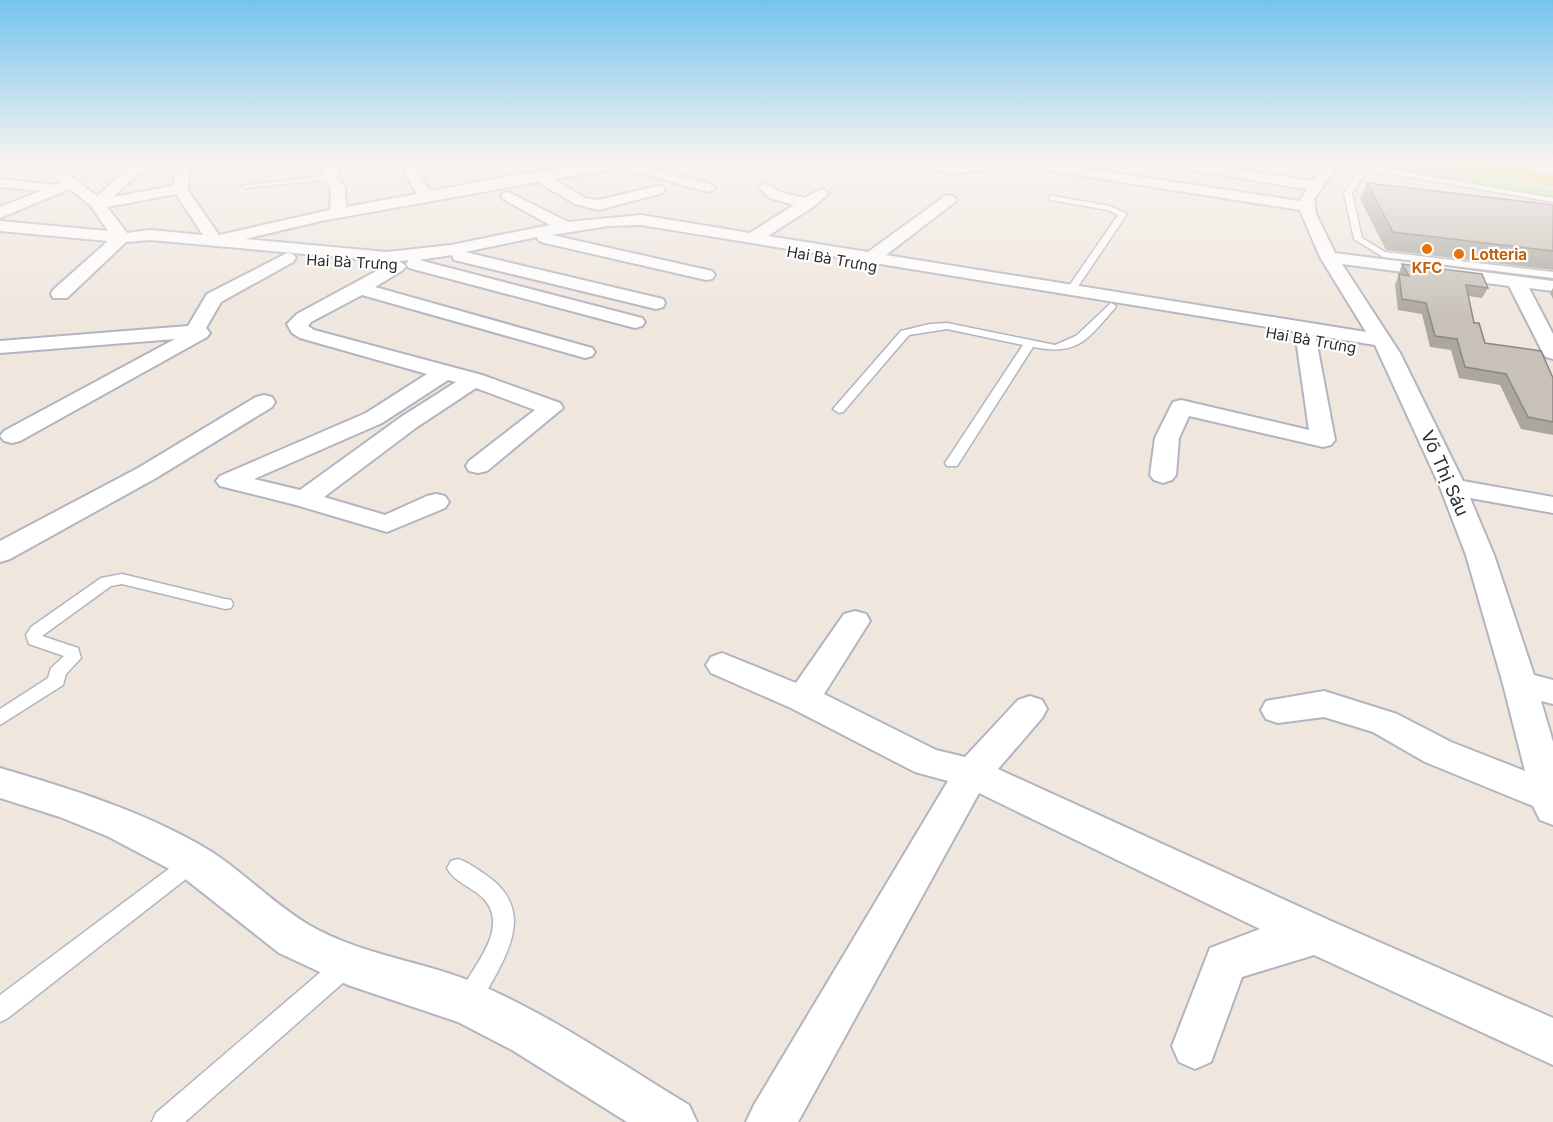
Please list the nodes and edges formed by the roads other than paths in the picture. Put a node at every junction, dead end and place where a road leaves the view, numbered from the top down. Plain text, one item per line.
1 (106, 214) edge
2 (197, 214) edge
3 (332, 214) edge
4 (542, 214) edge
5 (791, 214) edge
6 (929, 214) edge
7 (1122, 214) edge
8 (1308, 214) edge
9 (1353, 214) edge
10 (0, 226) edge
11 (563, 226) junction
12 (23, 228) junction
13 (267, 229) junction
14 (122, 233) junction
15 (755, 237) junction
16 (546, 238) junction
17 (215, 241) junction
18 (0, 244) edge
19 (287, 253) junction
20 (458, 256) junction
21 (873, 256) junction
22 (1329, 257) junction
23 (406, 265) junction
24 (1451, 268) junction
25 (706, 275) dead end
26 (1553, 275) edge
27 (1516, 281) junction
28 (1553, 286) edge
29 (360, 289) junction
30 (1072, 289) junction
31 (60, 294) dead end
32 (656, 303) dead end
33 (1111, 306) junction
34 (635, 322) dead end
35 (195, 331) junction
36 (1306, 339) junction
37 (1030, 343) junction
38 (1385, 346) junction
39 (0, 347) edge
40 (585, 352) dead end
41 (1553, 353) edge
42 (445, 372) junction
43 (474, 380) junction
44 (264, 402) dead end
45 (839, 409) dead end
46 (12, 436) dead end
47 (952, 464) dead end
48 (478, 466) dead end
49 (1163, 475) dead end
50 (1453, 487) junction
51 (304, 499) junction
52 (436, 502) dead end
53 (1553, 505) edge
54 (0, 553) edge
55 (225, 604) dead end
56 (855, 621) dead end
57 (722, 665) dead end
58 (1520, 684) junction
59 (1553, 692) edge
60 (803, 699) junction
61 (1030, 709) dead end
62 (1278, 710) dead end
63 (0, 718) edge
64 (972, 773) junction
65 (0, 783) edge
66 (1552, 803) edge
67 (193, 862) junction
68 (458, 868) dead end
69 (1316, 935) junction
70 (348, 964) junction
71 (467, 1002) junction
72 (0, 1010) edge
73 (1553, 1042) edge
74 (1195, 1046) dead end
75 (165, 1122) edge
76 (672, 1122) edge
77 (771, 1122) edge

1 - 14 street
2 - 17 street
3 - 13 street
4 - 11 street
5 - 15 street
6 - 21 street
7 - 30 lane
8 - 22 street, Võ Thị Sáu
9 - 24 lane
10 - 12 street, Hai Bà Trưng
11 - 15 street, Hai Bà Trưng
11 - 19 street, Hai Bà Trưng
12 - 14 street, Hai Bà Trưng
12 - 18 street
13 - 17 street
13 - 19 street
14 - 17 street, Hai Bà Trưng
14 - 19 street, Hai Bà Trưng
14 - 31 street
15 - 21 street, Hai Bà Trưng
16 - 20 street, Hai Bà Trưng
16 - 25 street
16 - 33 street, Hai Bà Trưng
17 - 19 street, Hai Bà Trưng
19 - 23 street, Hai Bà Trưng
19 - 35 street
20 - 23 street, Hai Bà Trưng
20 - 32 street
21 - 30 street, Hai Bà Trưng
22 - 24 street
22 - 38 street, Võ Thị Sáu
23 - 29 street
23 - 34 street
24 - 26 lane
24 - 27 street
27 - 28 street
27 - 41 street
29 - 40 street
29 - 42 street
30 - 38 street, Hai Bà Trưng
33 - 36 street, Hai Bà Trưng
33 - 37 lane
35 - 39 street
35 - 46 street
36 - 38 street, Hai Bà Trưng
36 - 49 street
37 - 45 lane
37 - 47 lane
38 - 50 street, Võ Thị Sáu
42 - 43 street
42 - 51 street
43 - 48 street
43 - 51 street
44 - 54 street
50 - 53 street
50 - 58 street, Võ Thị Sáu
51 - 52 street
55 - 63 lane
56 - 60 street
57 - 60 street
58 - 59 street
58 - 66 street, Võ Thị Sáu
60 - 64 street
61 - 64 street
62 - 66 street
64 - 69 street
64 - 77 street
65 - 67 street
67 - 70 street
67 - 72 lane
68 - 71 lane
69 - 73 street
69 - 74 street
70 - 71 street
70 - 75 lane
71 - 76 street

